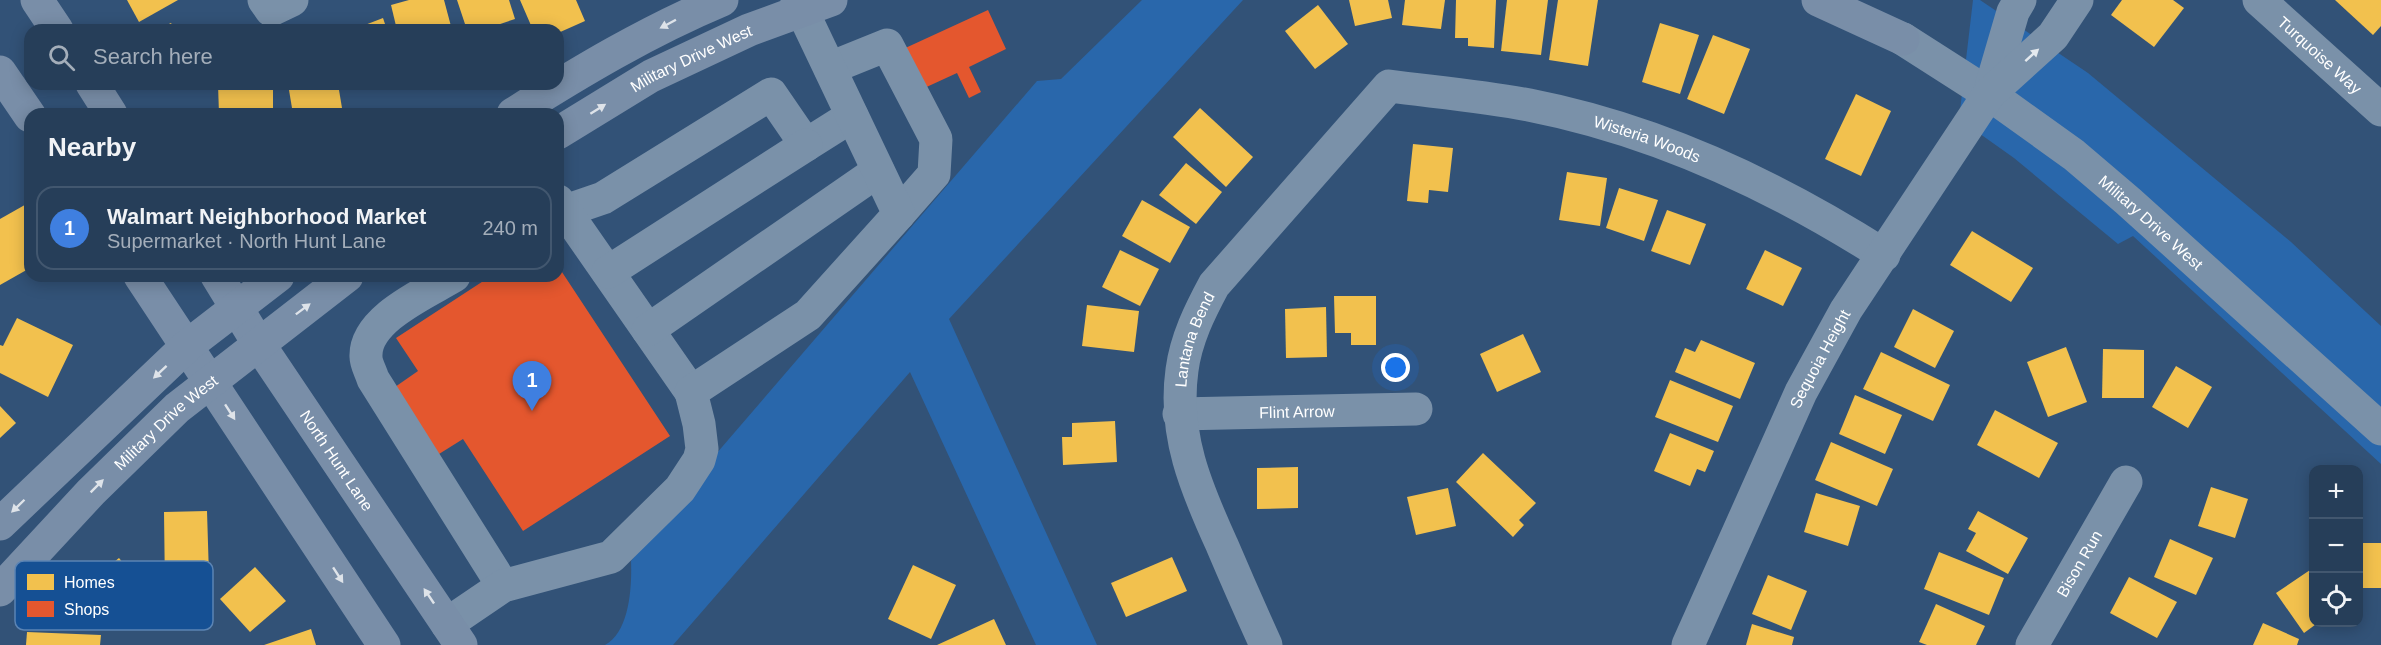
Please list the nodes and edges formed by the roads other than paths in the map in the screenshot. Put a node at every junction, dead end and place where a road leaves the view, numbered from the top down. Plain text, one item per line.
1 (37, 0) edge
2 (722, 0) edge
3 (1818, 0) edge
4 (1856, 0) edge
5 (2020, 0) edge
6 (2077, 0) edge
7 (2259, 0) edge
8 (810, 4) edge
9 (53, 24) edge
10 (1903, 39) junction
11 (830, 68) junction
12 (0, 72) edge
13 (564, 82) edge
14 (1389, 86) joint
15 (96, 90) edge
16 (551, 90) edge
17 (1989, 94) junction
18 (25, 108) edge
19 (107, 108) edge
20 (522, 108) edge
21 (2381, 110) edge
22 (852, 116) junction
23 (564, 129) edge
24 (806, 145) junction
25 (878, 171) junction
26 (564, 208) edge
27 (564, 214) edge
28 (899, 214) junction
29 (1884, 255) junction
30 (608, 272) junction
31 (144, 282) edge
32 (221, 282) edge
33 (270, 282) edge
34 (340, 282) edge
35 (444, 282) edge
36 (237, 308) junction
37 (648, 330) junction
38 (258, 343) junction
39 (187, 346) junction
40 (209, 381) junction
41 (691, 392) junction
42 (1416, 409) dead end
43 (1179, 414) junction
44 (2381, 429) edge
45 (2126, 482) dead end
46 (0, 524) edge
47 (27, 561) edge
48 (15, 574) edge
49 (503, 586) junction
50 (0, 590) edge
51 (454, 635) edge
52 (384, 645) edge
53 (1266, 645) edge
54 (1688, 645) edge
55 (2032, 645) edge

1 - 9 main road
2 -> 13 main road
3 - 10 main road, Military Drive West
4 - 10 main road, Military Drive West
5 - 17 street, Sequoia Height
17 -> 6 street, Sequoia Height
7 - 21 street, Turquoise Way
8 - 11 street
23 -> 8 main road, Military Drive West
10 - 17 street, Military Drive West
11 - 22 street
11 - 28 street
12 - 18 main road
14 - 29 street, Wisteria Woods
14 - 43 street, Lantana Bend
15 - 19 main road
16 -> 20 main road
17 - 29 street, Sequoia Height
17 - 44 street, Military Drive West
22 - 24 street
22 - 25 street
24 - 26 street
24 - 30 street
25 - 28 street
25 - 37 street
27 - 30 street
28 - 41 street
29 - 54 street, Sequoia Height
30 - 37 street
31 - 39 main road
32 - 36 main road, North Hunt Lane
33 - 36 main road
38 -> 34 main road, Military Drive West
35 - 49 street
36 - 38 main road, North Hunt Lane
36 - 39 main road
37 - 41 street
38 - 40 main road, Military Drive West
51 -> 38 main road, North Hunt Lane
39 - 40 main road
39 -> 46 main road
47 -> 40 main road, Military Drive West
40 -> 52 main road
41 - 49 street
42 - 43 street, Flint Arrow
43 - 53 street, Lantana Bend
45 - 55 street, Bison Run
50 -> 48 main road, Military Drive West
49 - 51 street

